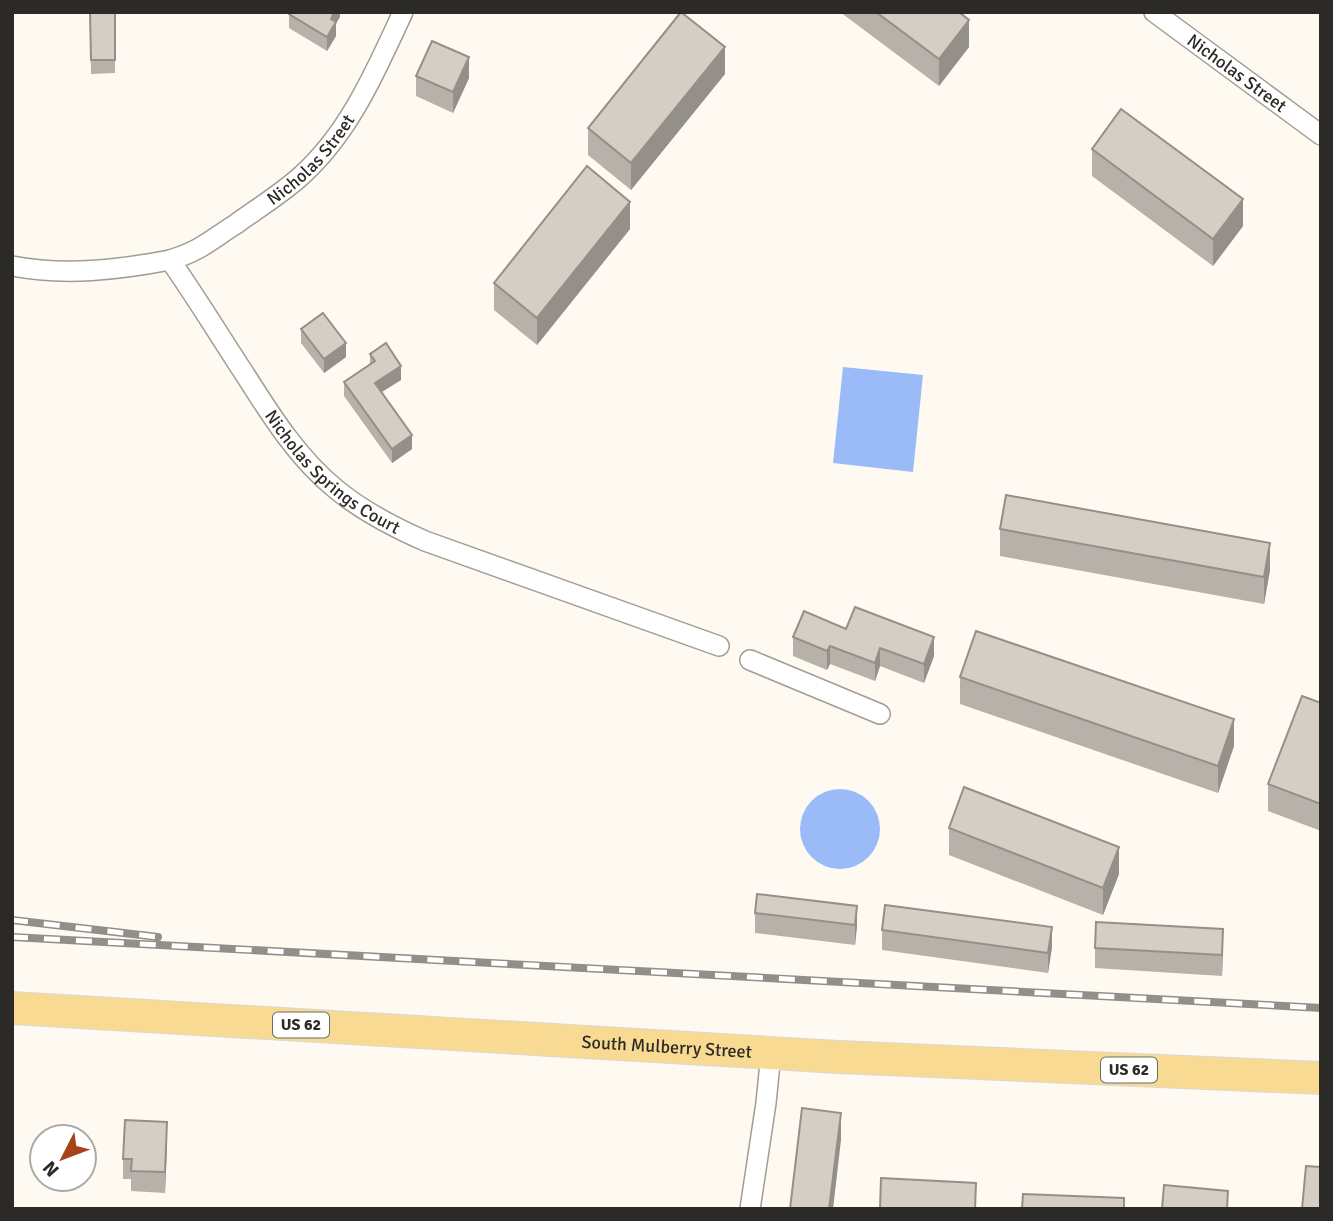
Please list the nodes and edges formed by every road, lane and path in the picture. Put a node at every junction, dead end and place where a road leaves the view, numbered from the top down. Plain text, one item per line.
1 (403, 12) edge
2 (1154, 12) edge
3 (1321, 135) edge
4 (170, 260) junction
5 (12, 266) edge
6 (719, 646) dead end
7 (750, 660) dead end
8 (880, 714) dead end
9 (12, 1008) edge
10 (771, 1053) junction
11 (1321, 1078) edge
12 (750, 1209) edge

1 - 4 street, Nicholas Street
2 - 3 street, Nicholas Street
4 - 5 street
4 - 6 street, Nicholas Springs Court
7 - 8 street
9 - 10 main road, South Mulberry Street / US 62
10 - 11 main road, South Mulberry Street / US 62
10 - 12 street

